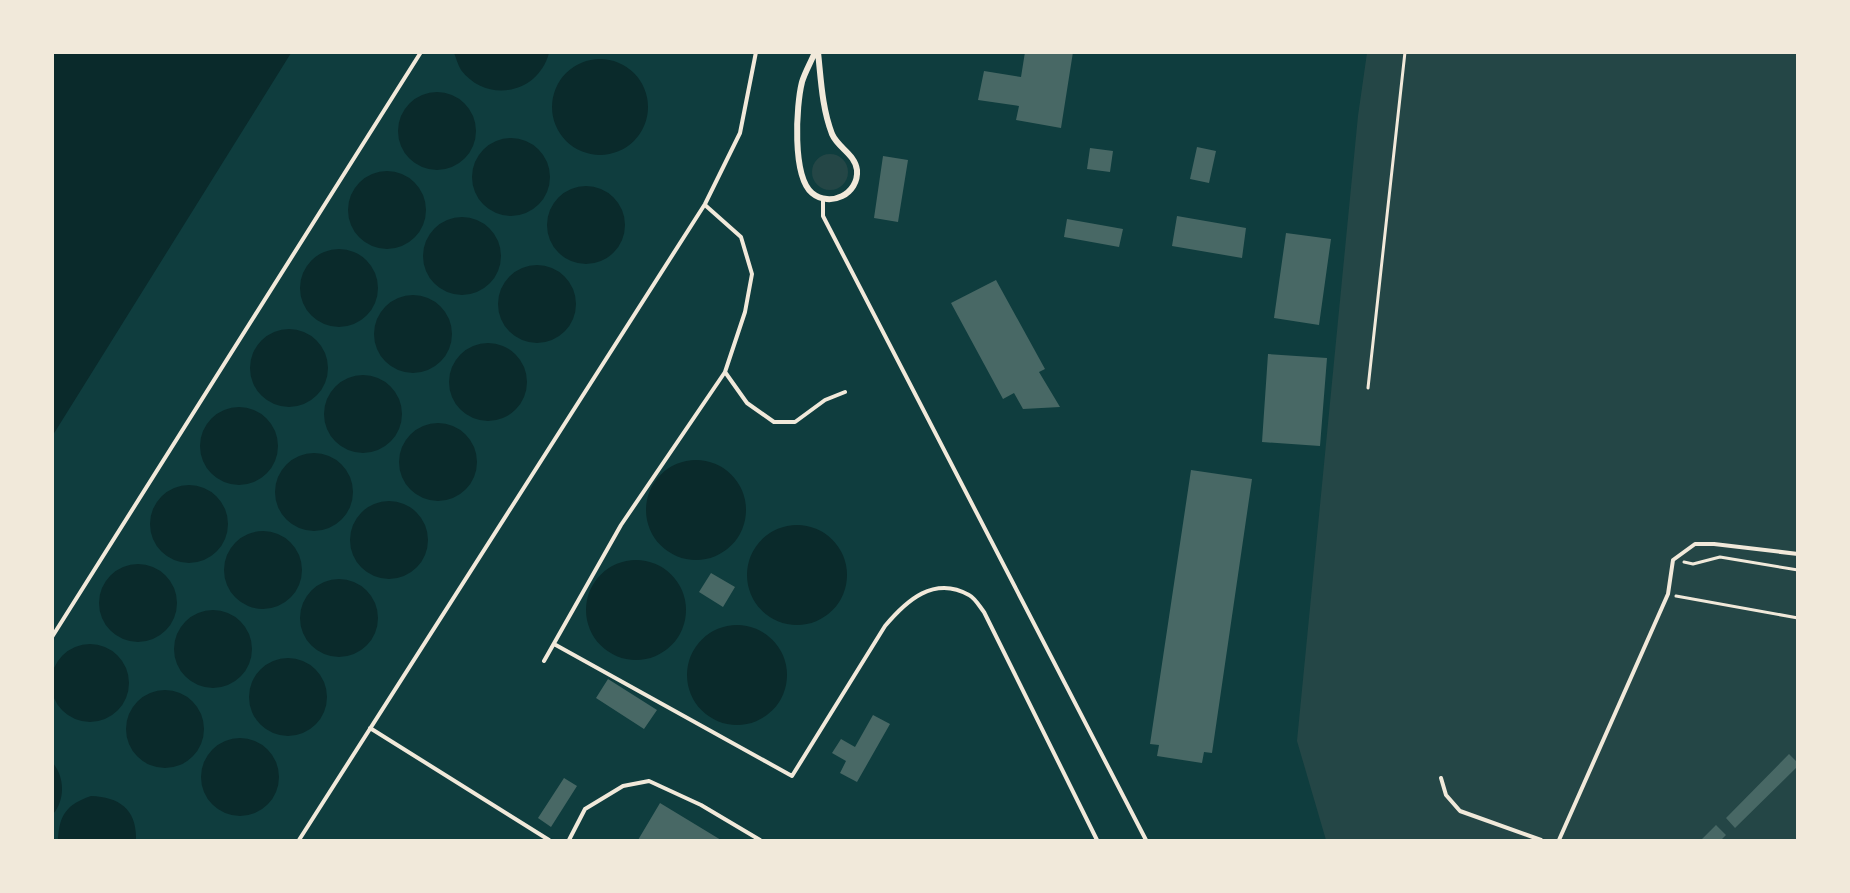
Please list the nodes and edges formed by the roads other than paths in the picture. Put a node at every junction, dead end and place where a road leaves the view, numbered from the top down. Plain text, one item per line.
1 (421, 52) edge
2 (756, 52) edge
3 (817, 52) edge
4 (823, 199) junction
5 (705, 204) junction
6 (725, 372) junction
7 (845, 392) dead end
8 (1797, 554) edge
9 (52, 637) edge
10 (554, 644) junction
11 (544, 661) dead end
12 (370, 728) junction
13 (1441, 778) dead end
14 (299, 840) edge
15 (549, 840) edge
16 (569, 840) edge
17 (760, 840) edge
18 (1097, 840) edge
19 (1146, 840) edge
20 (1541, 840) edge
21 (1559, 840) edge

1 - 9 lane
2 - 5 lane
3 - 4 street
3 - 4 street
4 - 19 lane
5 - 6 lane
5 - 12 lane
6 - 7 lane
6 - 10 lane
8 - 21 lane
10 - 11 lane
10 - 18 lane
12 - 14 lane
12 - 15 lane
13 - 20 lane
16 - 17 lane

